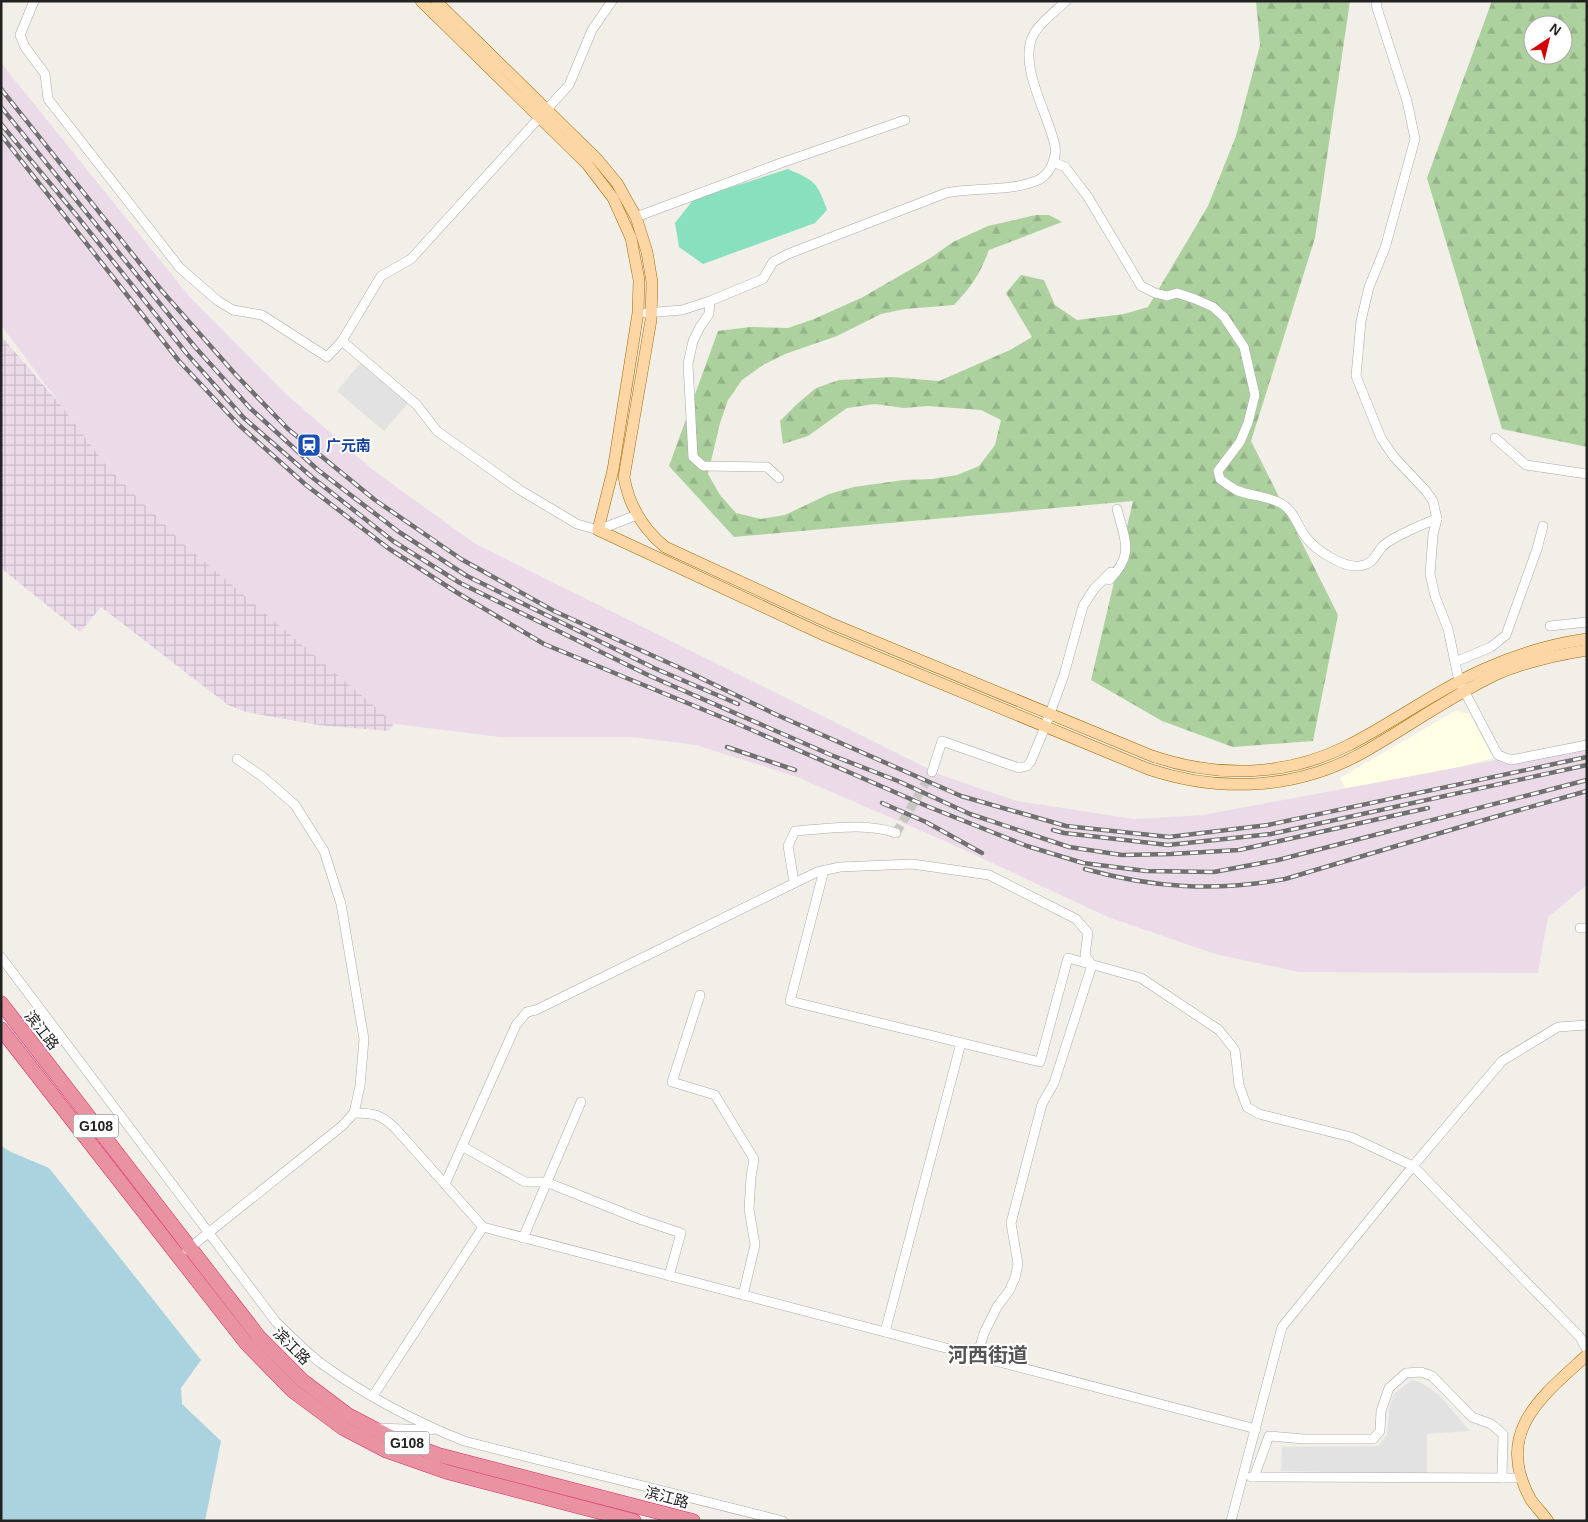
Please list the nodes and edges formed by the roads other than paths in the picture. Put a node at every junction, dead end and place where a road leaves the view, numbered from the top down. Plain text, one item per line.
1 (34, 1) edge
2 (421, 1) edge
3 (436, 1) edge
4 (612, 1) edge
5 (1066, 1) edge
6 (1376, 1) edge
7 (543, 113) junction
8 (906, 120) dead end
9 (1053, 162) junction
10 (636, 217) junction
11 (710, 301) junction
12 (651, 312) junction
13 (638, 313) junction
14 (342, 340) junction
15 (1495, 438) dead end
16 (1587, 474) edge
17 (779, 478) dead end
18 (1117, 509) dead end
19 (637, 515) junction
20 (1436, 519) junction
21 (1543, 526) dead end
22 (598, 530) junction
23 (1111, 572) dead end
24 (1587, 622) edge
25 (1550, 626) dead end
26 (1077, 630) junction
27 (1587, 639) edge
28 (1587, 650) edge
29 (1455, 662) junction
30 (1462, 686) junction
31 (1050, 714) junction
32 (1045, 727) junction
33 (1587, 745) edge
34 (237, 760) dead end
35 (932, 772) tunnel mouth
36 (896, 832) dead end
37 (824, 870) junction
38 (794, 882) junction
39 (2, 959) edge
40 (1092, 965) junction
41 (700, 995) dead end
42 (1, 1003) edge
43 (1587, 1025) edge
44 (1, 1029) edge
45 (961, 1043) junction
46 (582, 1102) dead end
47 (354, 1113) junction
48 (462, 1146) junction
49 (1413, 1166) junction
50 (546, 1182) junction
51 (445, 1184) junction
52 (483, 1227) junction
53 (209, 1232) junction
54 (523, 1238) junction
55 (190, 1248) junction
56 (178, 1258) junction
57 (669, 1276) junction
58 (743, 1295) junction
59 (885, 1332) junction
60 (1584, 1339) edge
61 (1587, 1350) edge
62 (1587, 1355) edge
63 (977, 1357) junction
64 (373, 1396) junction
65 (371, 1428) junction
66 (1256, 1429) junction
67 (438, 1431) junction
68 (1243, 1476) junction
69 (1254, 1477) junction
70 (1502, 1478) junction
71 (1522, 1478) junction
72 (634, 1521) edge
73 (693, 1521) edge
74 (783, 1521) edge
75 (1231, 1521) edge
76 (1548, 1521) edge

1 - 14 street
2 - 7 main road
3 - 7 main road
4 - 7 street
5 - 9 street
6 - 20 street
7 - 10 main road
7 - 13 main road
7 - 14 street
8 - 10 street
9 - 11 street
9 - 20 street
10 - 12 main road
11 - 12 street
11 - 17 street
12 - 13 street
12 - 19 main road
13 - 22 main road
14 - 22 street
15 - 16 street
18 - 26 street
19 - 22 street
19 - 31 main road
20 - 29 street
21 - 29 street
22 - 32 main road
23 - 26 street
24 - 25 street
26 - 31 street
27 - 30 main road
28 - 30 main road
29 - 30 street
30 - 31 main road
30 - 32 main road
30 - 33 street
31 - 32 street
32 - 35 street
34 - 47 street
36 - 38 street
37 - 38 street
37 - 40 street
37 - 45 street
38 - 48 street
39 - 53 street
40 - 45 street
40 - 49 street
40 - 63 street
41 - 58 street
42 - 55 highway, 滨江路 / G108
43 - 49 street
44 - 56 highway, 滨江路 / G108
45 - 59 street
46 - 50 street
47 - 51 street
47 - 53 street
48 - 50 street
48 - 51 street
49 - 60 street
49 - 66 street
50 - 54 street
50 - 57 street
51 - 52 street
52 - 54 street
52 - 64 street
53 - 55 street
53 - 64 street
54 - 57 street
55 - 56 street
55 - 65 highway, 滨江路 / G108
56 - 72 highway, 滨江路 / G108
57 - 58 street
58 - 59 street
59 - 63 street
60 - 61 street
62 - 71 main road
63 - 66 street
64 - 67 street
65 - 67 street
65 - 73 highway, 滨江路 / G108
66 - 68 street
67 - 74 street
68 - 69 street
68 - 75 street
69 - 70 street
69 - 70 street
70 - 71 street
71 - 76 main road

